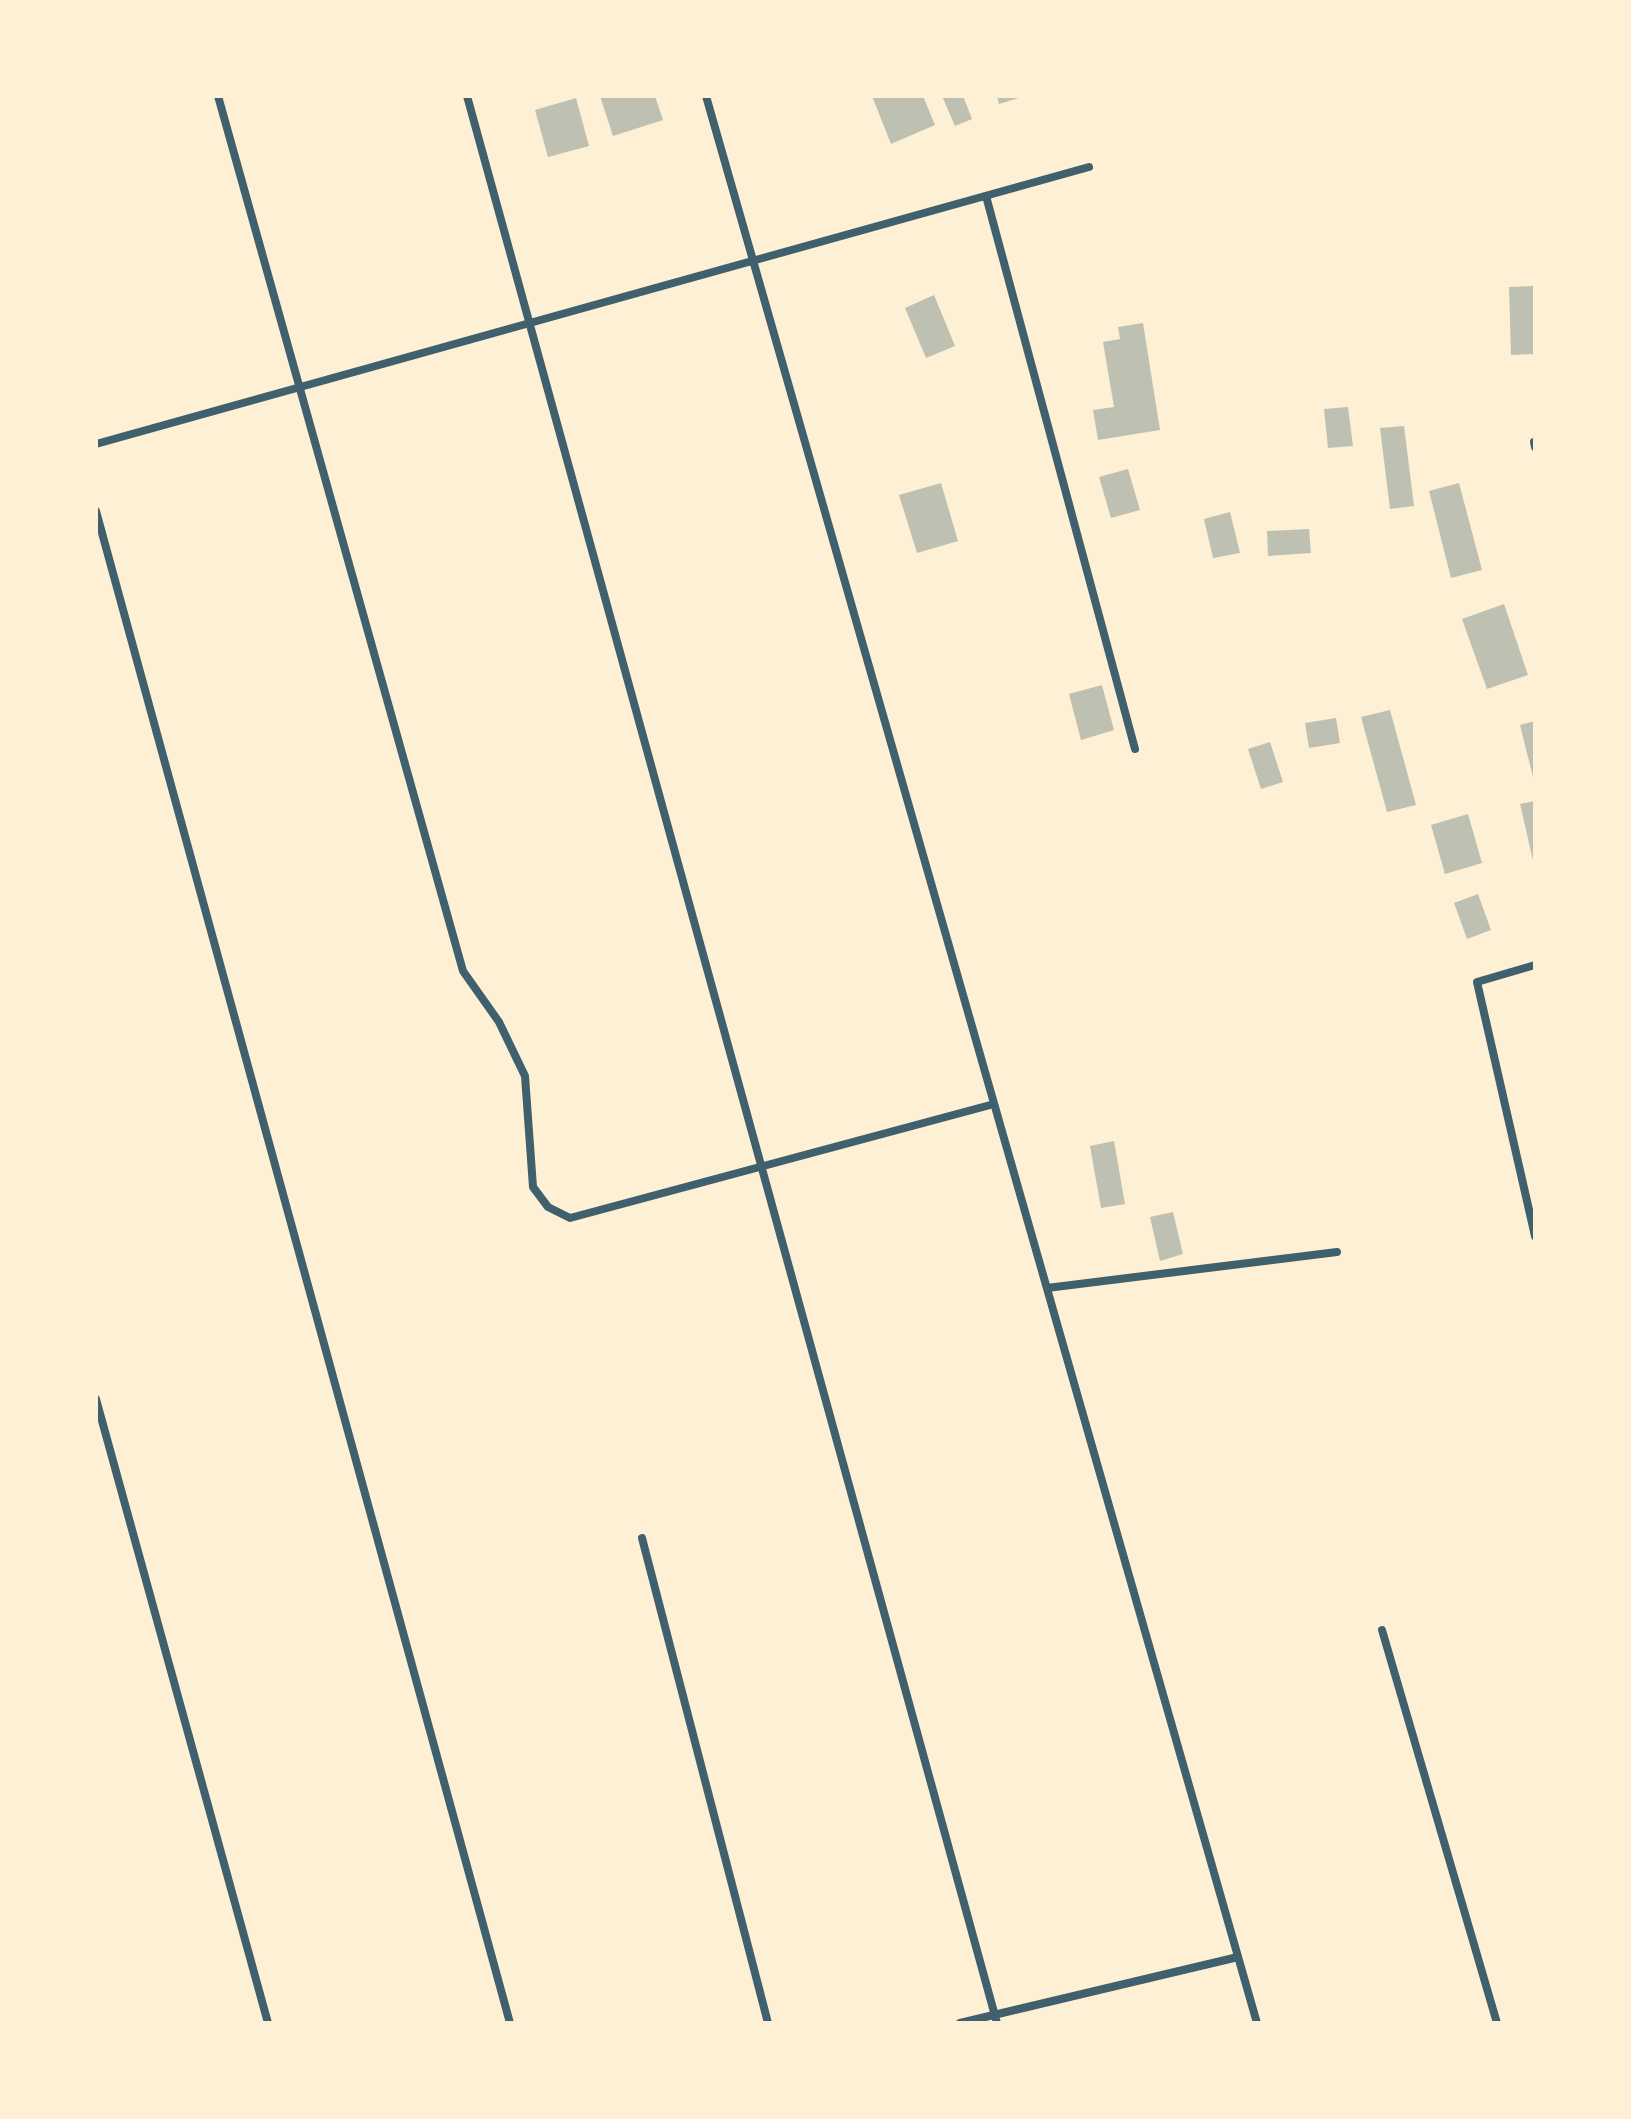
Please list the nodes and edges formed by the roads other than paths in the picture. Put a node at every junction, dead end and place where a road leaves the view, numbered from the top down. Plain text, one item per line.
1 (218, 96) edge
2 (467, 96) edge
3 (706, 96) edge
4 (1089, 167) dead end
5 (986, 196) junction
6 (753, 260) junction
7 (529, 322) junction
8 (300, 387) junction
9 (96, 444) edge
10 (96, 511) edge
11 (1135, 749) dead end
12 (1535, 965) edge
13 (994, 1104) junction
14 (761, 1167) junction
15 (1535, 1236) edge
16 (1337, 1252) dead end
17 (1047, 1288) junction
18 (96, 1399) edge
19 (642, 1538) dead end
20 (1382, 1630) dead end
21 (1238, 1957) junction
22 (995, 2019) edge
23 (268, 2023) edge
24 (510, 2023) edge
25 (768, 2023) edge
26 (960, 2023) edge
27 (1257, 2023) edge
28 (1497, 2023) edge

1 - 8 street
2 - 7 street
3 - 6 street
4 - 5 street
5 - 6 street
5 - 11 street
6 - 7 street
6 - 13 street
7 - 8 street
7 - 14 street
8 - 9 street
8 - 14 street
10 - 24 street
12 - 15 street
13 - 14 street
13 - 17 street
14 - 22 street
16 - 17 street
17 - 21 street
18 - 23 street
19 - 25 street
20 - 28 street
21 - 22 street
21 - 27 street
22 - 26 street

